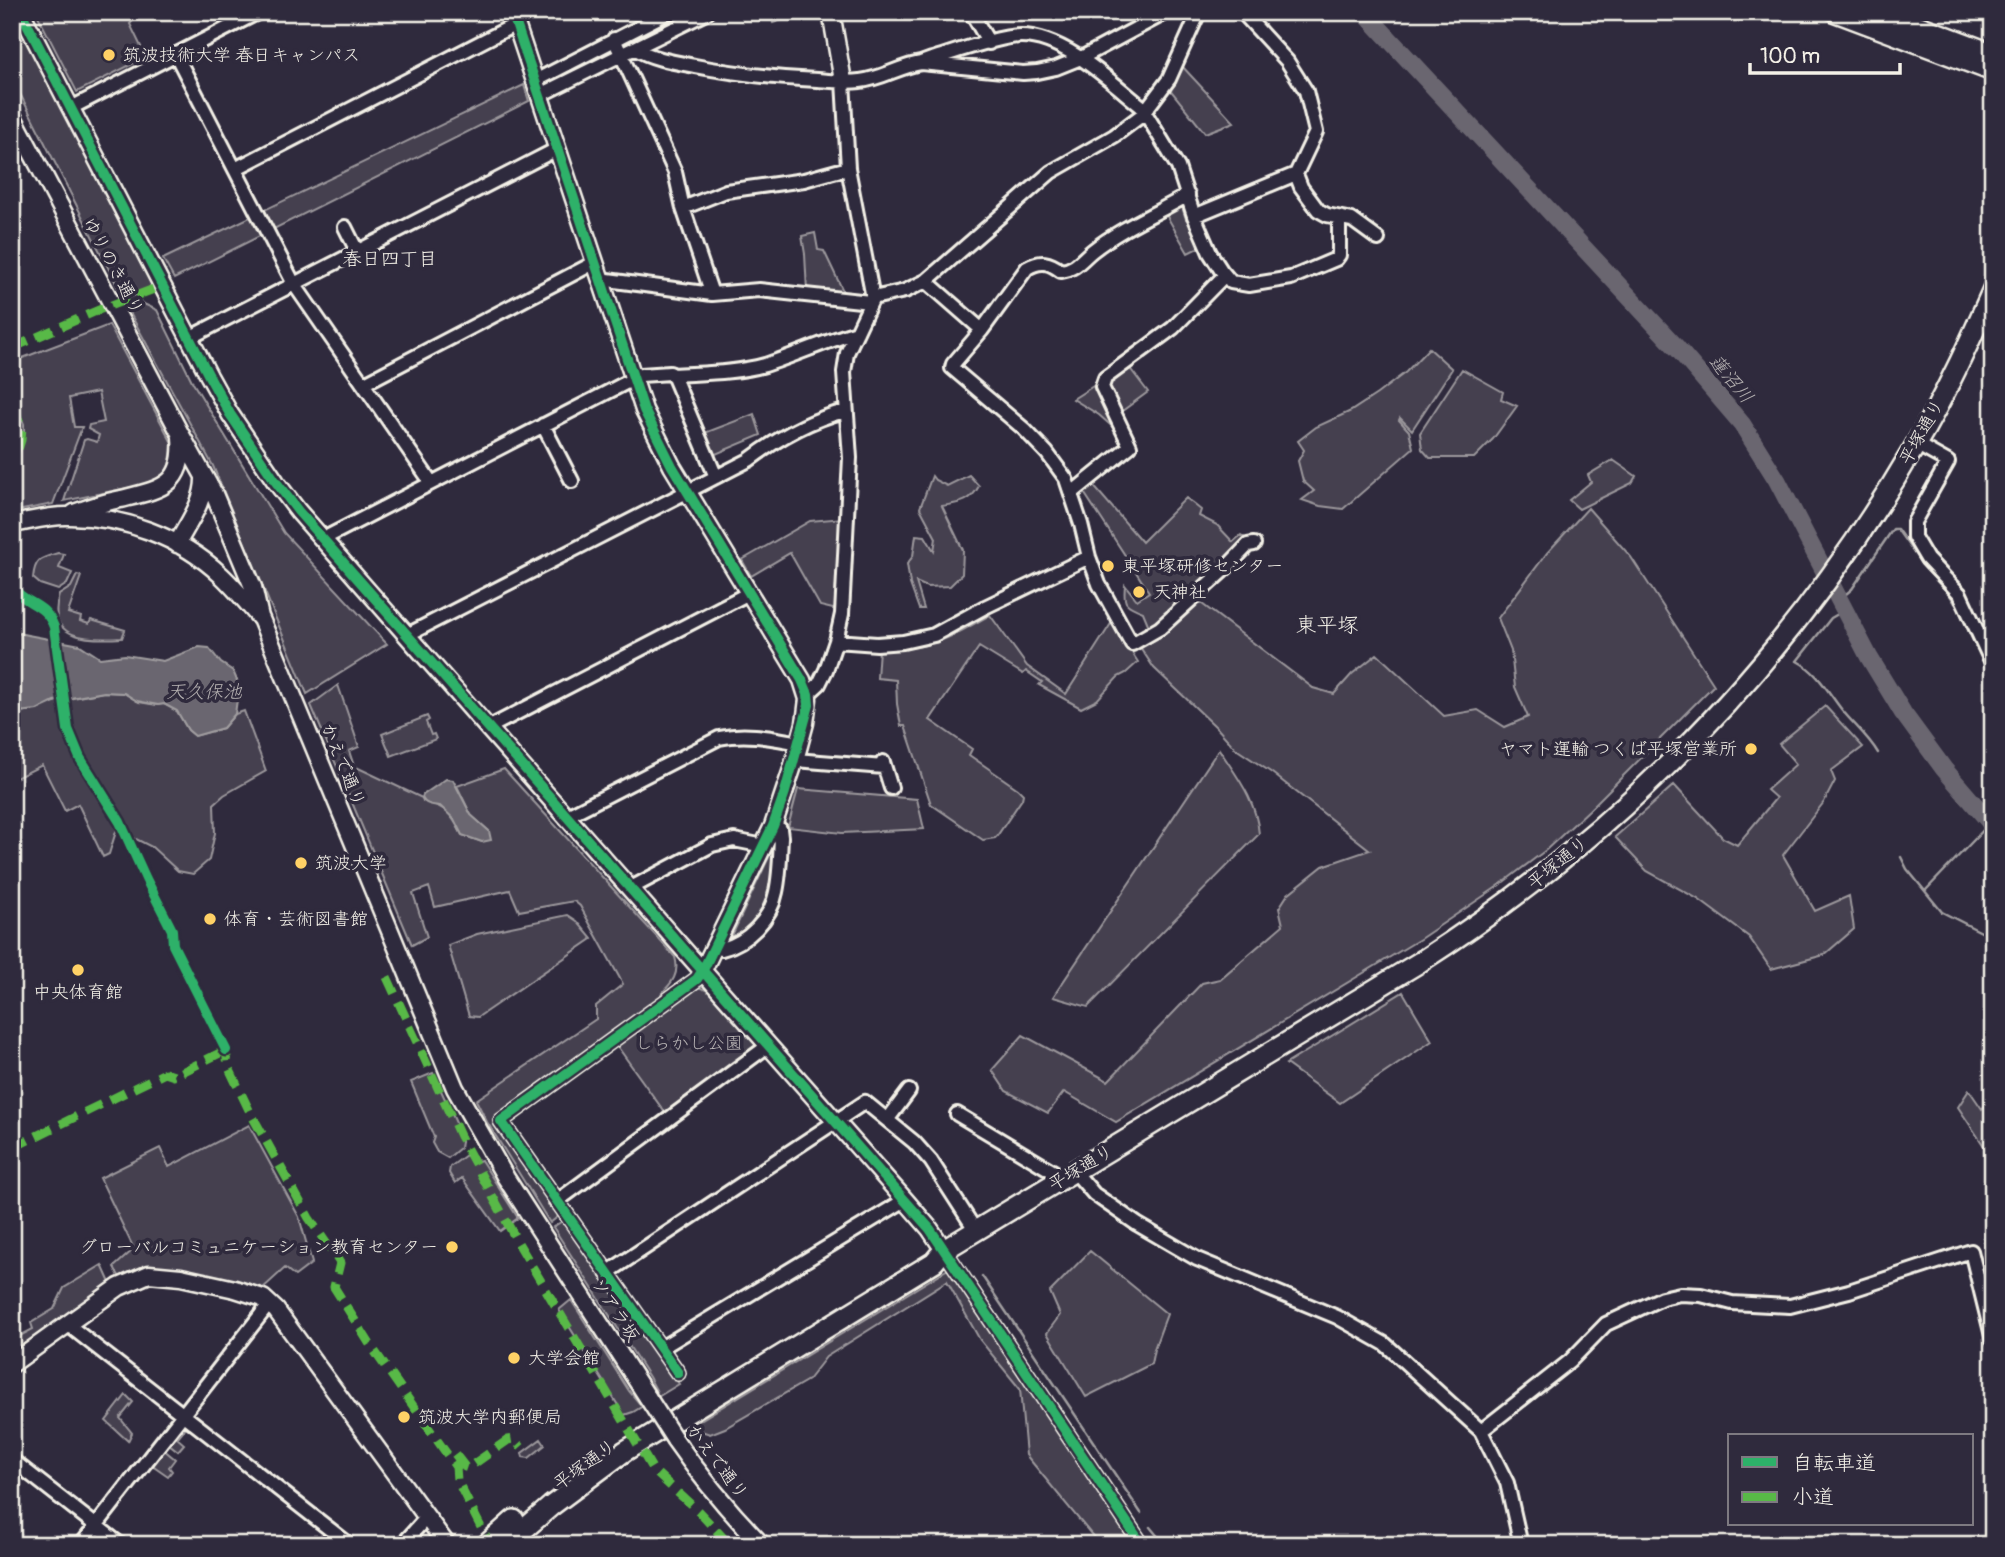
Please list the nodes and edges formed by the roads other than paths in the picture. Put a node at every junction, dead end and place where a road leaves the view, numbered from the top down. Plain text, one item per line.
1 (21, 12) edge
2 (258, 12) edge
3 (669, 12) edge
4 (708, 12) edge
5 (831, 12) edge
6 (1167, 12) edge
7 (1199, 12) edge
8 (1242, 12) edge
9 (1836, 12) edge
10 (1882, 12) edge
11 (976, 13) edge
12 (514, 18) edge
13 (614, 39) junction
14 (989, 43) junction
15 (634, 48) junction
16 (621, 54) junction
17 (1993, 54) edge
18 (176, 55) junction
19 (1081, 58) junction
20 (921, 64) junction
21 (1993, 71) edge
22 (843, 81) junction
23 (537, 88) junction
24 (71, 108) junction
25 (1144, 111) junction
26 (12, 115) edge
27 (557, 149) junction
28 (848, 168) junction
29 (236, 169) junction
30 (1296, 174) junction
31 (1188, 195) junction
32 (683, 208) junction
33 (1194, 216) junction
34 (1339, 218) junction
35 (345, 227) dead end
36 (1378, 239) dead end
37 (357, 251) junction
38 (594, 263) junction
39 (1225, 275) junction
40 (600, 279) junction
41 (926, 281) junction
42 (295, 284) junction
43 (1993, 289) edge
44 (712, 294) junction
45 (872, 300) junction
46 (982, 330) junction
47 (857, 332) junction
48 (188, 338) junction
49 (673, 375) junction
50 (632, 379) junction
51 (363, 384) junction
52 (845, 411) junction
53 (543, 425) junction
54 (181, 435) junction
55 (1916, 444) junction
56 (204, 477) junction
57 (716, 477) junction
58 (572, 481) dead end
59 (431, 482) junction
60 (687, 491) junction
61 (1072, 493) junction
62 (66, 516) junction
63 (12, 524) edge
64 (323, 539) junction
65 (177, 544) junction
66 (1254, 544) dead end
67 (1089, 556) junction
68 (749, 593) junction
69 (261, 619) junction
70 (407, 635) junction
71 (836, 641) junction
72 (1993, 665) edge
73 (808, 694) junction
74 (488, 728) junction
75 (800, 743) junction
76 (795, 760) junction
77 (891, 788) dead end
78 (567, 816) junction
79 (773, 826) junction
80 (764, 846) junction
81 (631, 888) junction
82 (716, 947) junction
83 (704, 970) junction
84 (769, 1045) junction
85 (909, 1091) dead end
86 (957, 1114) dead end
87 (888, 1119) junction
88 (836, 1121) junction
89 (481, 1136) joint
90 (1069, 1175) junction
91 (905, 1200) junction
92 (556, 1202) junction
93 (976, 1231) junction
94 (944, 1250) junction
95 (607, 1273) junction
96 (270, 1303) junction
97 (67, 1324) junction
98 (1993, 1340) edge
99 (661, 1348) junction
100 (12, 1364) edge
101 (678, 1373) dead end
102 (648, 1398) joint
103 (183, 1414) junction
104 (1481, 1431) junction
105 (12, 1460) edge
106 (426, 1518) junction
107 (96, 1525) junction
108 (81, 1545) edge
109 (121, 1545) edge
110 (350, 1545) edge
111 (402, 1545) edge
112 (447, 1545) edge
113 (486, 1545) edge
114 (506, 1545) edge
115 (762, 1545) edge
116 (1142, 1545) edge
117 (1521, 1545) edge

1 - 24 street
2 - 18 street
3 - 13 street
4 - 15 street
5 - 22 street
6 - 19 street
7 - 25 street
8 - 30 street
9 - 21 main road
10 - 17 main road
11 - 14 street
12 - 23 street
12 - 29 street
13 - 16 street
13 - 23 street
14 - 19 street
14 - 20 street
15 - 16 street
15 - 22 street
16 - 23 street
16 - 32 street
18 - 24 street
18 - 29 street
19 - 20 street
19 - 25 street
20 - 22 street
22 - 28 street
23 - 27 street
24 - 48 street
25 - 31 street
25 - 41 street
26 - 54 street, ゆりのき通り
27 - 37 street
27 - 38 street
28 - 32 street
28 - 45 street
29 - 42 street
30 - 33 street
30 - 34 street
31 - 33 street
31 - 46 street
32 - 44 street
33 - 39 street
34 - 36 street
34 - 39 street
35 - 37 street
37 - 42 street
38 - 40 street
38 - 51 street
39 - 61 street
40 - 44 street
40 - 50 street
41 - 45 street
41 - 46 street
42 - 48 street
42 - 51 street
43 - 55 main road, 平塚通り
44 - 45 street
45 - 47 street
46 - 61 street
47 - 49 street
47 - 52 street
48 - 64 street
49 - 50 street
49 - 57 street
50 - 53 street
50 - 60 street
51 - 59 street
52 - 57 street
52 - 71 street
53 - 58 street
53 - 59 street
54 - 56 street
54 - 62 street
55 - 72 street
55 - 90 main road, 平塚通り
56 - 65 street
56 - 69 street
57 - 60 street
59 - 64 street
60 - 68 street
60 - 70 street
61 - 67 street
62 - 63 street
62 - 65 street, かえで通り
64 - 70 street
65 - 69 street, かえで通り
66 - 67 street
67 - 71 street
68 - 73 street
68 - 74 street
69 - 89 street, かえで通り
70 - 74 street
71 - 73 street
73 - 75 street
74 - 78 street
75 - 76 street
75 - 78 street
76 - 77 street
76 - 79 street
78 - 81 street
79 - 80 street
79 - 82 street
80 - 81 street
80 - 82 street
81 - 83 street
82 - 83 street
83 - 84 street
83 - 92 street
84 - 88 street
84 - 92 street
85 - 87 street
86 - 90 street
87 - 88 street
87 - 93 street
88 - 91 street
88 - 95 street
89 - 102 street, ソアラ坂
90 - 93 main road, 平塚通り
90 - 104 street
91 - 94 street
91 - 99 street
92 - 95 street
93 - 94 main road, 平塚通り
94 - 113 main road, 平塚通り
94 - 114 main road, 平塚通り
94 - 116 street
95 - 99 street
96 - 97 street
96 - 103 street
96 - 106 street
97 - 100 street
97 - 103 street
98 - 104 street
99 - 101 street
102 - 115 street, かえで通り, bridge
103 - 107 street
103 - 110 street
104 - 117 street
105 - 107 street
106 - 111 street
106 - 112 street
107 - 108 street
107 - 109 street

